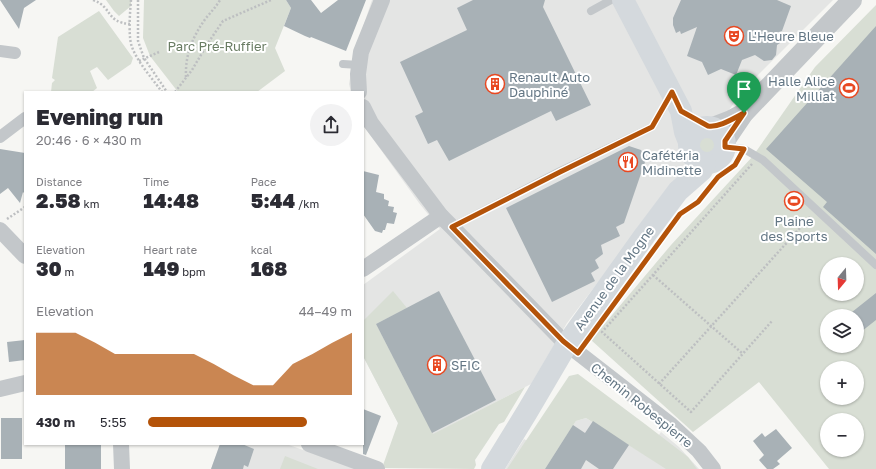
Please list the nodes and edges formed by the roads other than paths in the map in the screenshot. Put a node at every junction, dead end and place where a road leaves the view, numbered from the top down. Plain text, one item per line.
1 (382, 0) edge
2 (611, 0) edge
3 (623, 0) edge
4 (852, 0) edge
5 (591, 11) dead end
6 (0, 50) edge
7 (15, 53) dead end
8 (343, 64) dead end
9 (359, 66) junction
10 (359, 91) edge
11 (677, 102) junction
12 (364, 109) edge
13 (24, 119) edge
14 (0, 137) edge
15 (723, 138) junction
16 (689, 145) junction
17 (710, 172) junction
18 (682, 201) junction
19 (446, 221) junction
20 (3, 225) edge
21 (24, 255) edge
22 (876, 265) edge
23 (364, 268) edge
24 (567, 344) junction
25 (24, 383) edge
26 (0, 389) edge
27 (121, 445) edge
28 (312, 445) edge
29 (122, 469) edge
30 (377, 469) edge
31 (492, 469) edge
32 (713, 469) edge

1 - 9 street
2 - 5 lane
3 - 11 main road
4 - 15 street
6 - 7 street
8 - 9 lane
9 - 10 street
11 - 15 main road
11 - 16 main road
11 - 19 lane
12 - 19 street, Chemin Robespierre
13 - 14 street
15 - 16 main road
15 - 17 main road, Avenue de la Mogne
15 - 22 lane
16 - 17 main road
16 - 18 main road, Avenue de la Mogne
17 - 18 main road, Avenue de la Mogne
18 - 24 main road, Avenue de la Mogne
19 - 23 street
19 - 24 street, Chemin Robespierre
20 - 21 street
24 - 31 main road, Avenue de la Mogne
24 - 32 street, Chemin Robespierre
25 - 26 street
27 - 29 street
28 - 30 street

